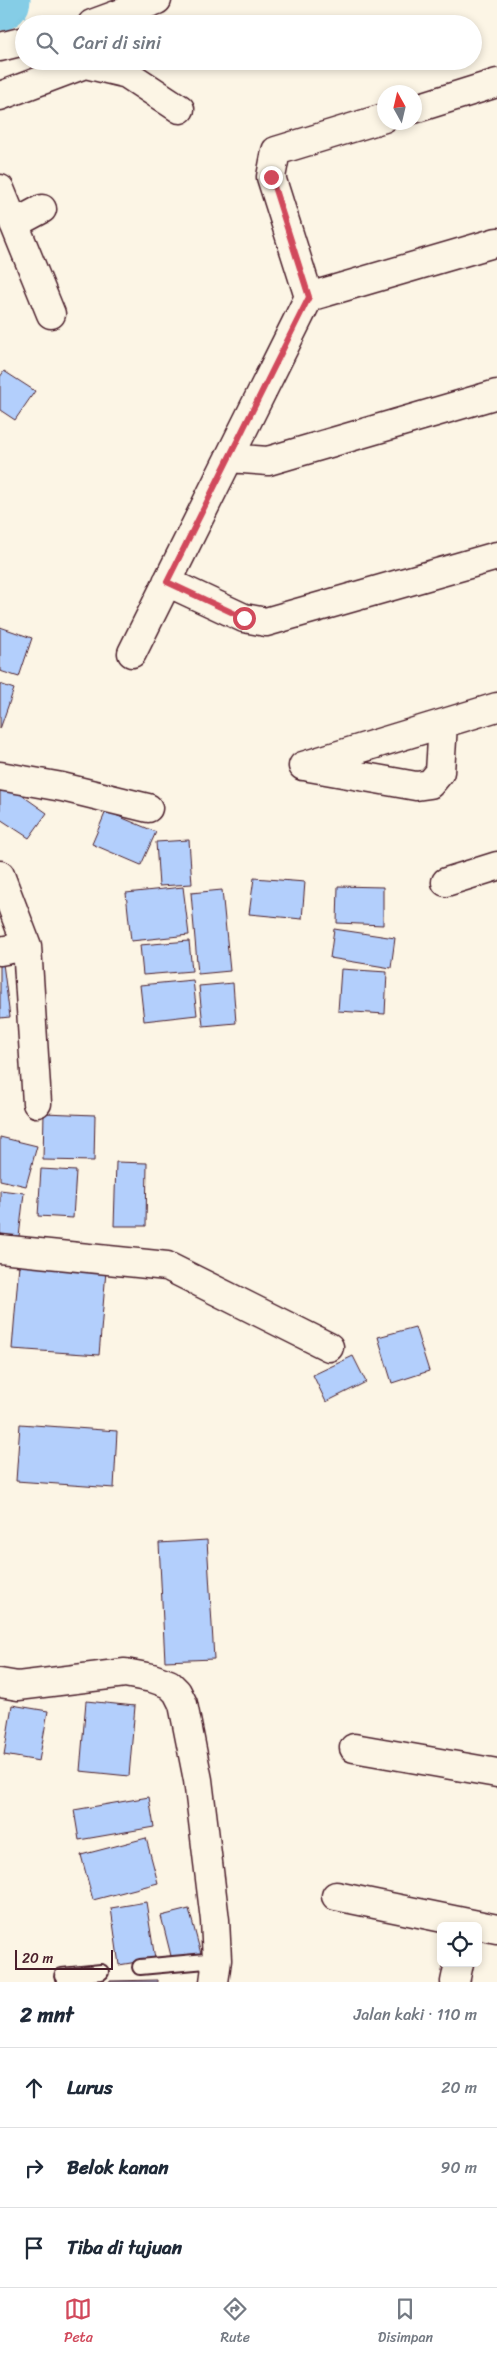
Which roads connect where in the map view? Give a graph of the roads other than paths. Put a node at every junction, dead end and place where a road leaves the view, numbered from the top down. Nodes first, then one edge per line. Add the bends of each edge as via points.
1 (157, 0) edge
2 (116, 15) edge
3 (15, 43) edge
4 (0, 47) edge
5 (69, 70) edge
6 (110, 70) edge
7 (497, 83) edge
8 (0, 96) edge
9 (422, 106) edge
10 (180, 109) dead end
11 (377, 120) edge
12 (0, 190) edge
13 (42, 209) dead end
14 (14, 224) junction
15 (497, 242) edge
16 (309, 297) junction
17 (51, 314) dead end
18 (497, 394) edge
19 (229, 458) junction
20 (497, 556) edge
21 (167, 582) junction
22 (132, 653) dead end
23 (497, 707) edge
24 (443, 724) dead end
25 (0, 776) edge
26 (148, 808) dead end
27 (497, 866) edge
28 (0, 875) edge
29 (446, 882) dead end
30 (27, 946) junction
31 (0, 951) edge
32 (36, 1103) dead end
33 (0, 1249) edge
34 (329, 1347) dead end
35 (0, 1684) edge
36 (354, 1748) dead end
37 (497, 1773) edge
38 (336, 1896) dead end
39 (458, 1922) edge
40 (482, 1927) edge
41 (497, 1930) edge
42 (140, 1967) dead end
43 (458, 1967) edge
44 (215, 1971) edge
45 (101, 1972) dead end
46 (62, 1976) dead end
47 (455, 1982) edge

1 - 2 street
3 - 4 street
5 - 8 street
6 - 10 street via 126,74
7 - 9 street
11 - 16 street via 276,151 271,177
12 - 14 street
13 - 14 street
14 - 17 street
15 - 16 street
16 - 19 street
18 - 19 street via 268,461
19 - 21 street
20 - 21 street via 266,622 244,618
21 - 22 street
23 - 24 street
25 - 26 street via 62,786
27 - 29 street
28 - 30 street
30 - 31 street
30 - 32 street
33 - 34 street via 167,1266
35 - 44 street via 18,1686 126,1673 169,1684 177,1692 183,1704 198,1780 215,1920
36 - 37 street
38 - 39 street
40 - 41 street
42 - 44 lane
43 - 47 street
45 - 46 lane

